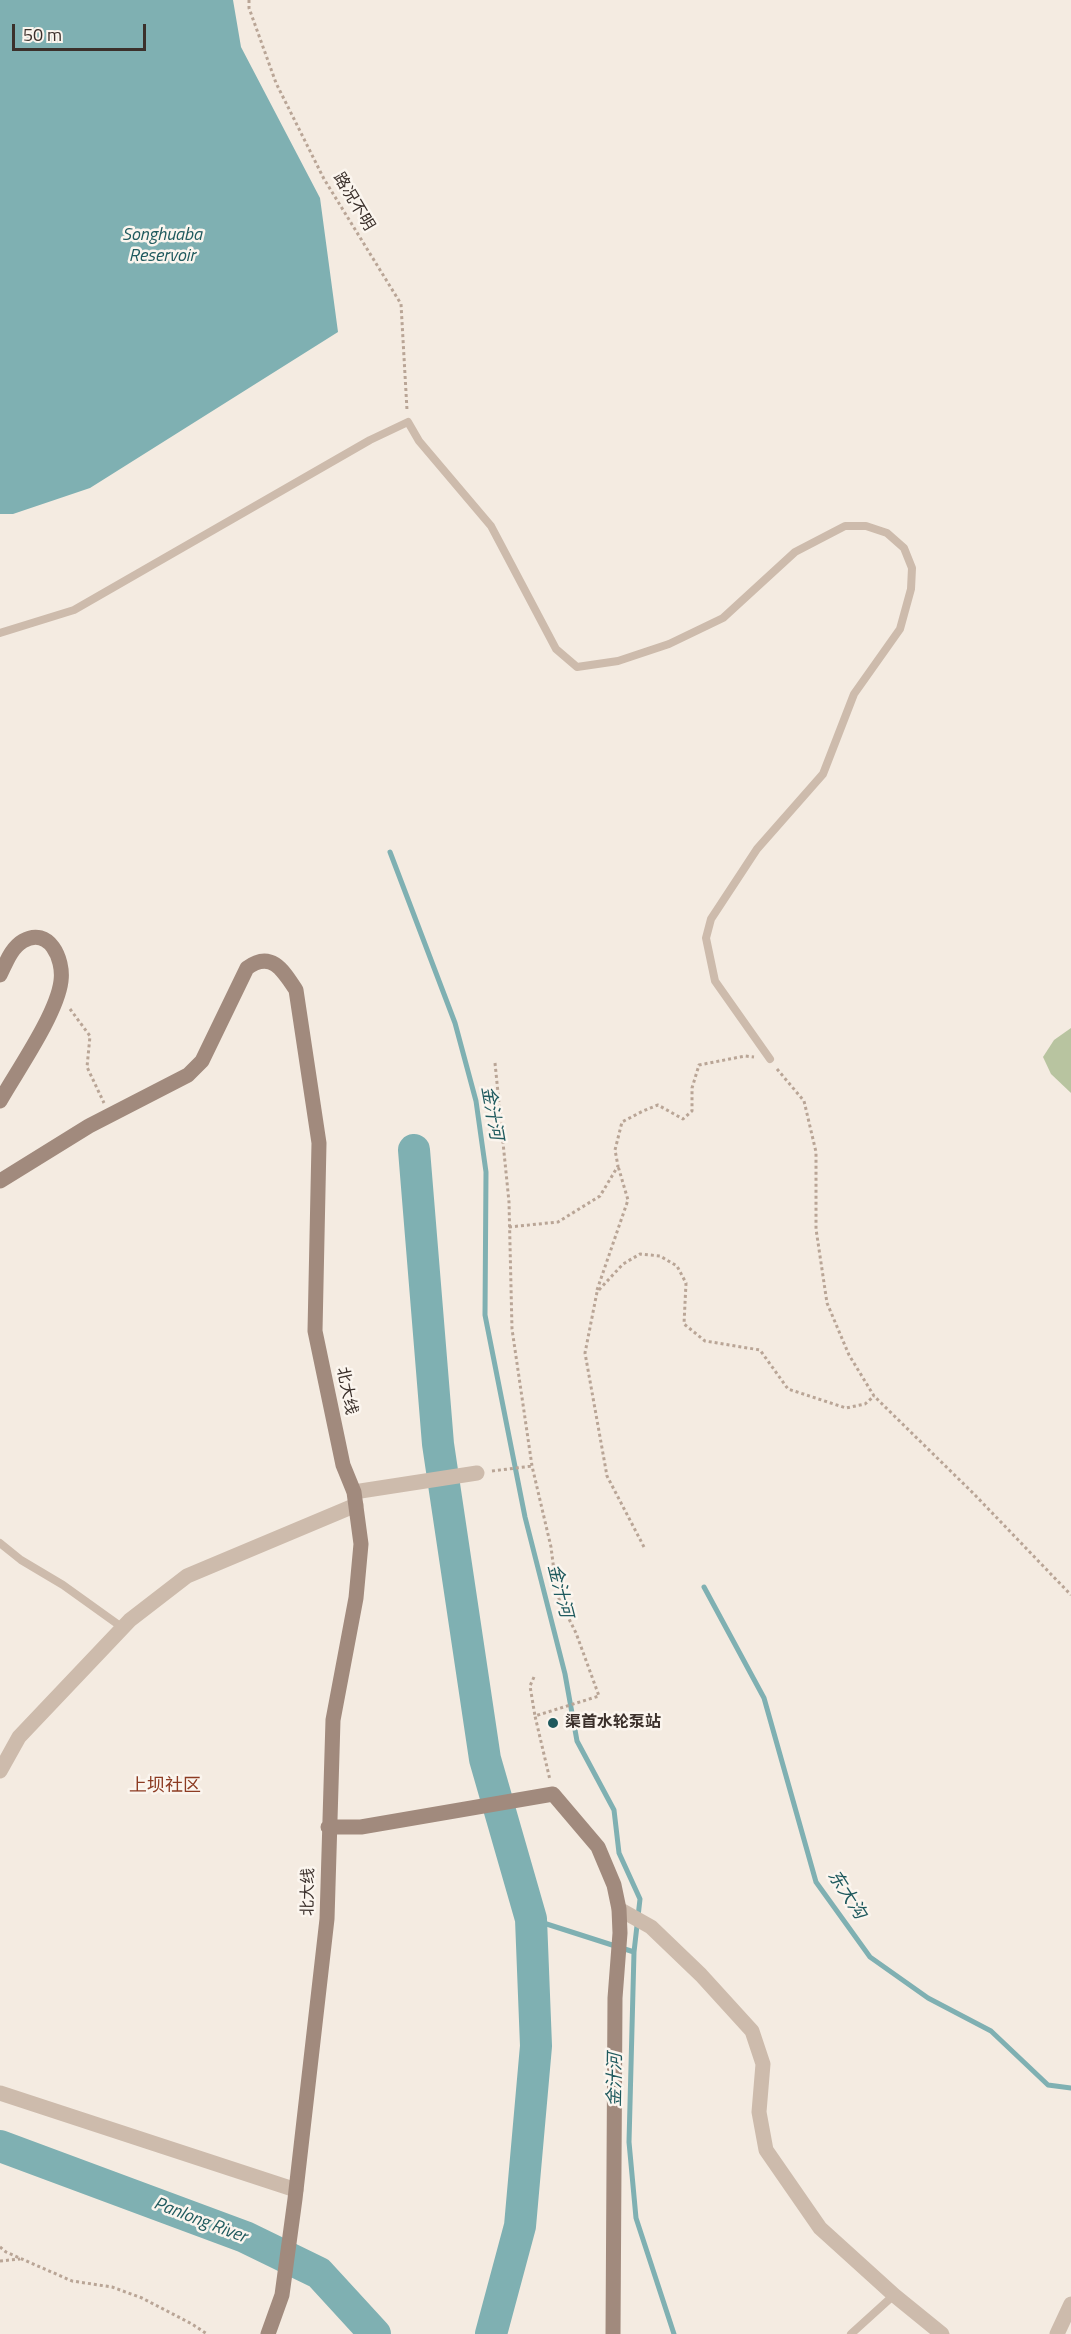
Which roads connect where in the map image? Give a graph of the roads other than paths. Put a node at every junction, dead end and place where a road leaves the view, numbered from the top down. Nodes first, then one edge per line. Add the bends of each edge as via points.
1 (0, 633) edge
2 (0, 975) edge
3 (770, 1059) road end
4 (0, 1101) edge
5 (0, 1181) edge
6 (477, 1473) dead end
7 (355, 1498) junction
8 (0, 1543) edge
9 (123, 1628) junction
10 (0, 1771) edge
11 (328, 1827) junction
12 (625, 1912) junction
13 (0, 2093) edge
14 (295, 2195) junction
15 (894, 2295) junction
16 (1071, 2304) edge
17 (268, 2334) edge
18 (613, 2334) edge
19 (851, 2334) edge
20 (942, 2334) edge
21 (1057, 2334) edge

1 - 3 lane via 74,610 408,422 419,441 490,526 556,649 577,667 618,661 649,651 723,618 795,552 845,526 867,526 887,533 904,548 912,568 911,589 900,629 854,694 823,774 757,849 711,918 706,938 715,981
2 - 4 street via 12,951 36,936 50,941 61,966 58,993 47,1018
5 - 7 street, 北大线 via 110,1115 188,1075 202,1060 246,968 257,961 271,961 285,972 296,990 319,1143 315,1331 343,1465
6 - 7 street via 391,1486
7 - 9 street via 187,1576
7 - 11 street, 北大线 via 361,1544 356,1598 333,1720
8 - 9 lane
9 - 10 street via 19,1737
11 - 12 street via 361,1827 553,1794 598,1847
11 - 14 street, 北大线 via 327,1919
12 - 15 street via 651,1927 752,2031 763,2064 759,2112 766,2150 820,2228
12 - 18 street via 615,1998
13 - 14 street
14 - 17 street, 北大线 via 282,2295
15 - 19 lane
15 - 20 street
16 - 21 street

